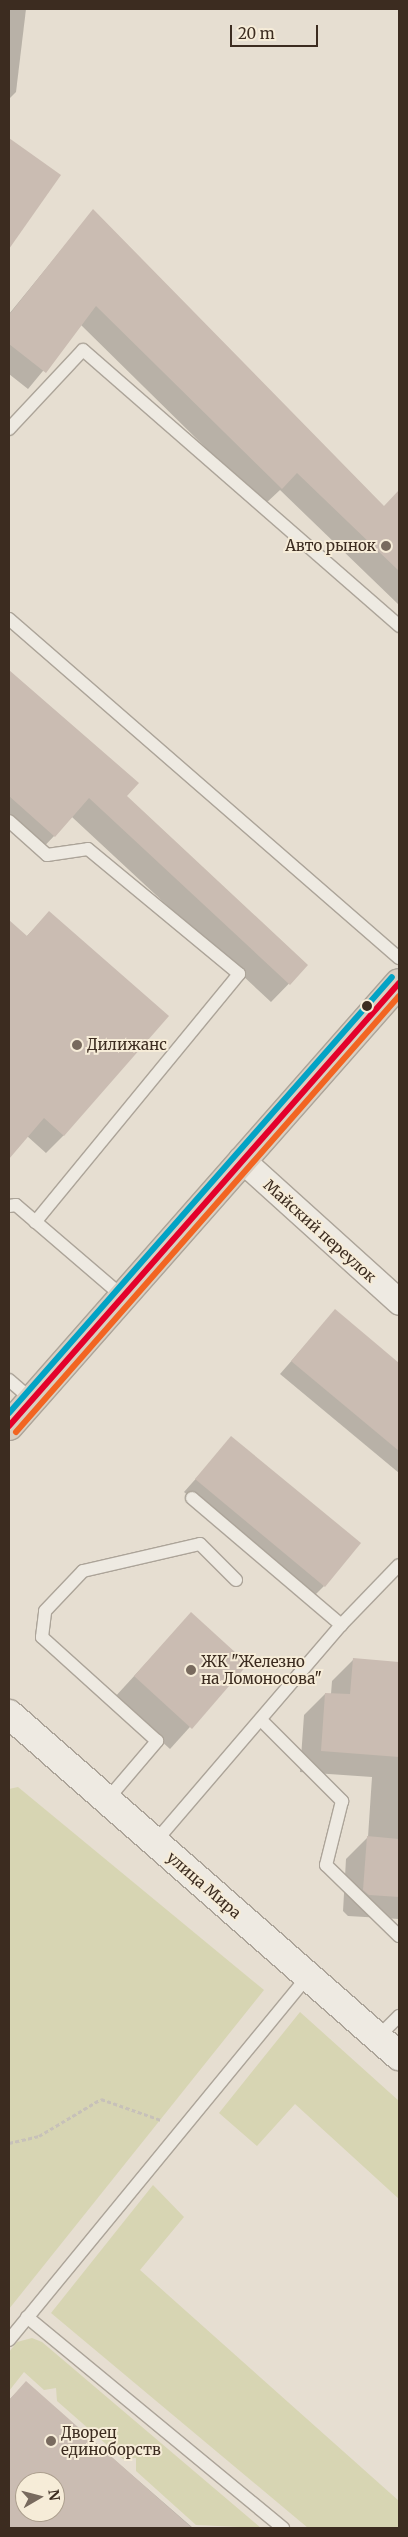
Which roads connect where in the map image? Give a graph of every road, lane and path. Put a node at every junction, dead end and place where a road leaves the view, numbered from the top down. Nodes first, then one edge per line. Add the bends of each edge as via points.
1 (9, 429) edge
2 (9, 619) edge
3 (399, 626) edge
4 (9, 821) edge
5 (399, 958) edge
6 (399, 982) edge
7 (241, 1159) junction
8 (9, 1206) edge
9 (35, 1222) junction
10 (122, 1296) junction
11 (399, 1302) edge
12 (9, 1380) edge
13 (32, 1400) junction
14 (9, 1426) edge
15 (192, 1498) dead end
16 (399, 1565) edge
17 (236, 1580) dead end
18 (341, 1625) junction
19 (9, 1714) edge
20 (260, 1720) junction
21 (106, 1801) junction
22 (155, 1842) junction
23 (399, 1936) edge
24 (308, 1976) junction
25 (399, 2016) edge
26 (378, 2037) junction
27 (399, 2056) edge
28 (185, 2129) junction
29 (9, 2143) edge
30 (27, 2317) junction
31 (9, 2340) edge
32 (283, 2528) edge

1 - 3 lane via 83,350
2 - 5 lane
4 - 9 lane via 47,855 88,850 239,974
6 - 7 highway
7 - 10 highway
7 - 11 street, Майский переулок
8 - 9 lane via 16,1205
9 - 10 lane
10 - 13 highway
12 - 13 lane
13 - 14 highway
15 - 18 lane
16 - 18 lane
17 - 21 lane via 200,1544 83,1571 45,1610 42,1637 157,1740
18 - 20 lane
19 - 21 street, улица Мира
20 - 22 lane
20 - 23 lane via 342,1801 326,1865
21 - 22 street, улица Мира
22 - 24 street, улица Мира
24 - 26 street, улица Мира
24 - 28 lane
25 - 26 lane
26 - 27 street, улица Мира
28 - 29 path via 100,2099 39,2136
28 - 30 lane
30 - 31 lane
30 - 32 lane

